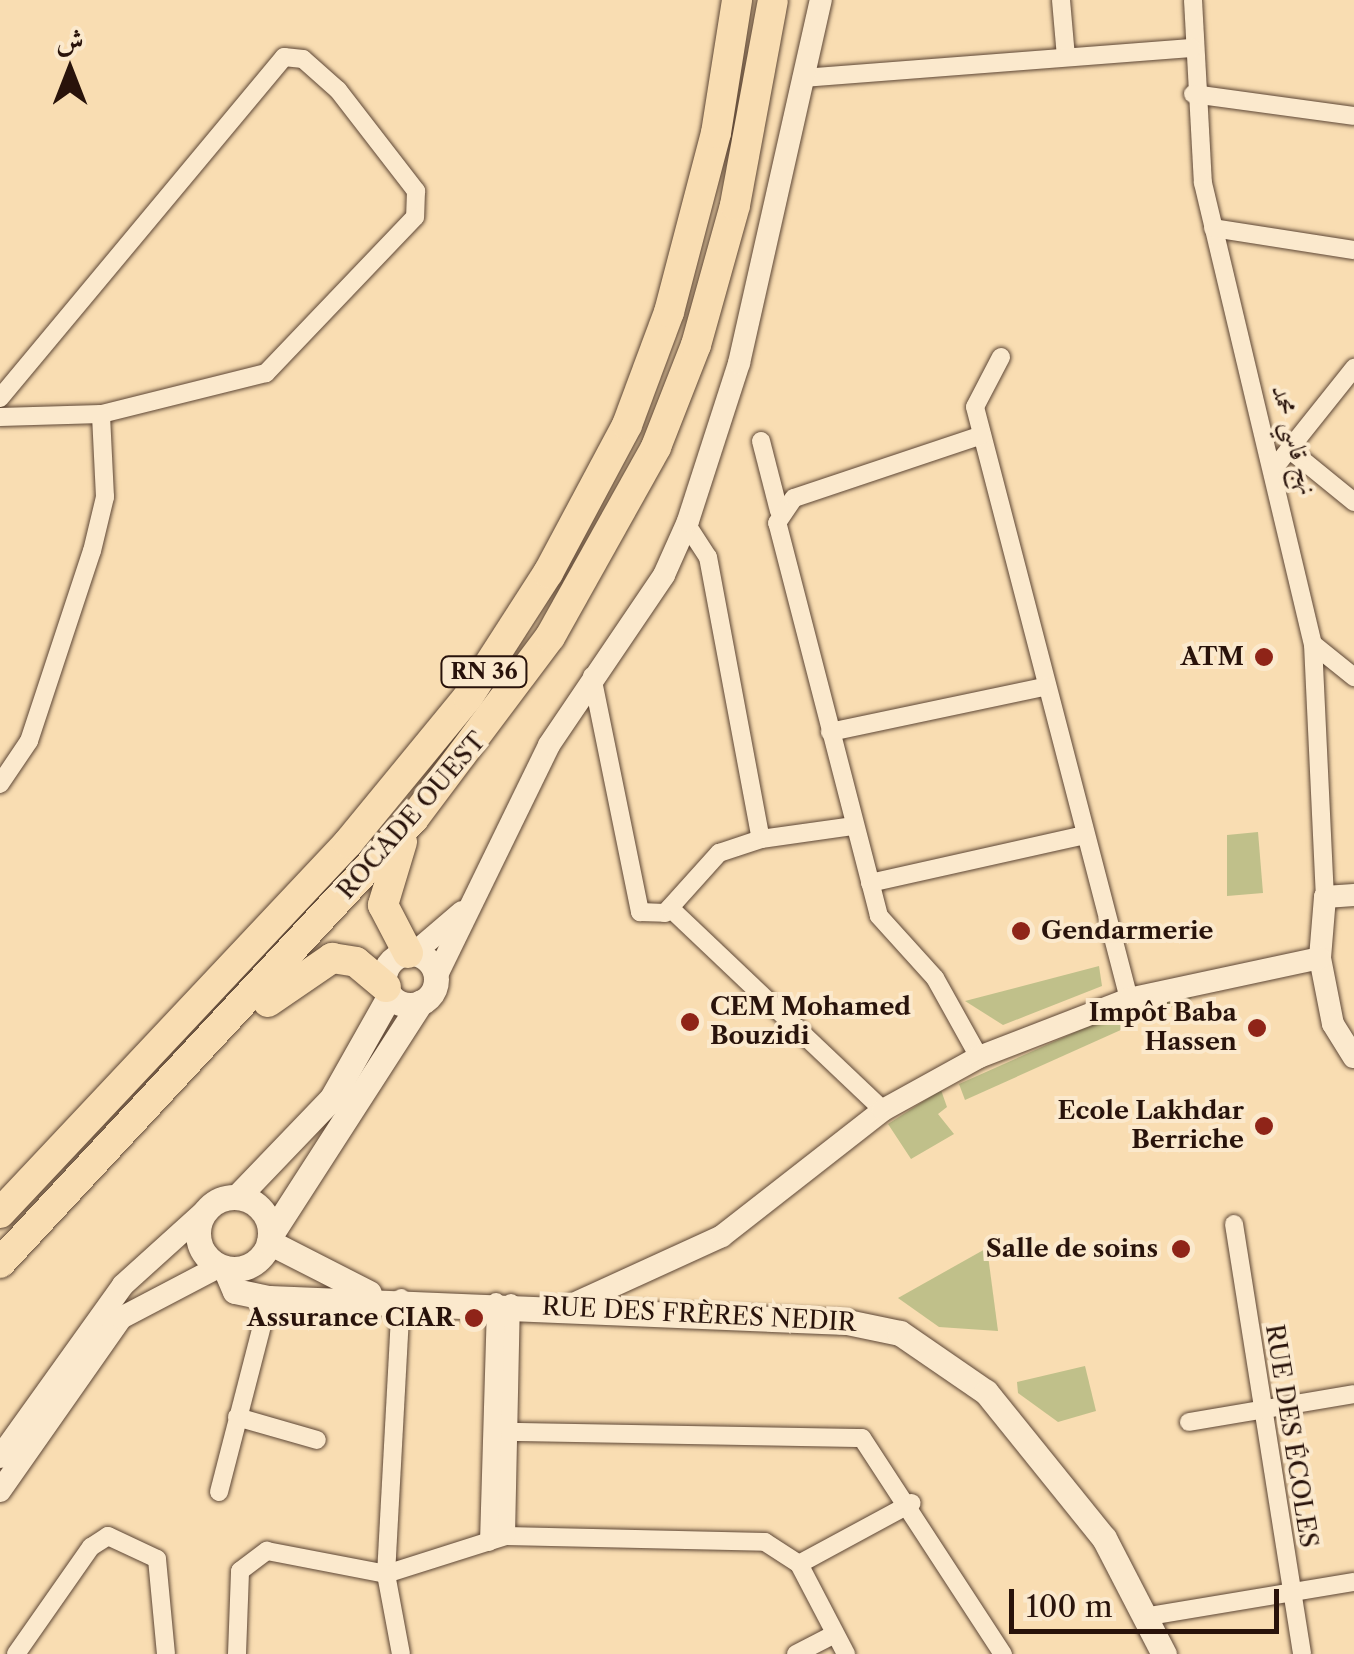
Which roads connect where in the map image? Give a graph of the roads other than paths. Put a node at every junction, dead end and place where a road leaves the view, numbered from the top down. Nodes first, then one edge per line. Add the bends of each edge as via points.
1 (737, 0) edge
2 (773, 0) edge
3 (821, 0) edge
4 (1061, 0) edge
5 (1192, 0) edge
6 (1192, 48) junction
7 (1066, 58) junction
8 (802, 78) junction
9 (1193, 94) junction
10 (1354, 116) edge
11 (1214, 228) junction
12 (1354, 250) edge
13 (1001, 357) dead end
14 (1354, 368) edge
15 (0, 398) edge
16 (102, 414) junction
17 (0, 416) edge
18 (982, 435) junction
19 (761, 441) dead end
20 (1290, 449) junction
21 (1275, 467) junction
22 (1354, 502) edge
23 (779, 512) junction
24 (687, 525) junction
25 (1313, 644) junction
26 (592, 676) junction
27 (1354, 677) edge
28 (1044, 687) junction
29 (830, 732) junction
30 (0, 784) edge
31 (414, 818) junction
32 (854, 826) junction
33 (1080, 836) junction
34 (761, 839) junction
35 (870, 883) junction
36 (1354, 895) edge
37 (1325, 897) junction
38 (474, 898) junction
39 (670, 908) junction
40 (411, 953) junction
41 (1320, 958) junction
42 (436, 976) junction
43 (388, 991) junction
44 (1130, 999) junction
45 (420, 1002) junction
46 (230, 1020) junction
47 (979, 1057) junction
48 (1354, 1058) edge
49 (883, 1110) junction
50 (238, 1196) junction
51 (205, 1210) junction
52 (0, 1212) edge
53 (1234, 1224) dead end
54 (270, 1238) junction
55 (0, 1263) edge
56 (222, 1267) junction
57 (654, 1273) junction
58 (373, 1295) junction
59 (269, 1298) junction
60 (401, 1298) junction
61 (504, 1303) junction
62 (568, 1307) junction
63 (638, 1312) junction
64 (1354, 1394) edge
65 (1259, 1411) junction
66 (237, 1417) junction
67 (1189, 1422) dead end
68 (514, 1432) junction
69 (316, 1440) dead end
70 (0, 1456) edge
71 (0, 1491) edge
72 (219, 1492) dead end
73 (912, 1503) junction
74 (497, 1539) junction
75 (799, 1564) junction
76 (386, 1574) junction
77 (1354, 1582) edge
78 (1292, 1598) junction
79 (1150, 1616) junction
80 (833, 1634) junction
81 (16, 1654) edge
82 (166, 1654) edge
83 (237, 1654) edge
84 (402, 1654) edge
85 (796, 1654) edge
86 (846, 1654) edge
87 (1003, 1654) edge
88 (1164, 1654) edge
89 (1302, 1654) edge

1 - 52 highway, ROCADE OUEST / RN 36 via 716,134 664,326 612,458 548,573 468,696 348,844
2 - 31 highway, ROCADE OUEST via 723,253 656,447 526,676
3 - 8 street
4 - 7 street
5 - 6 street, نهج قاسي محمد
6 - 7 street
6 - 9 street, نهج قاسي محمد
7 - 8 street
8 - 24 street via 739,363
9 - 10 street
9 - 11 street, نهج قاسي محمد
11 - 12 street
11 - 21 street, نهج قاسي محمد
13 - 18 street via 978,392
14 - 20 street
15 - 16 street via 284,57 298,56 376,132 416,192 416,217 266,373
16 - 17 street
16 - 30 street via 105,497 92,552 28,741
18 - 23 street via 794,498
18 - 28 street
19 - 23 street
20 - 21 street
20 - 22 street
21 - 25 street, نهج قاسي محمد
23 - 29 street
24 - 26 street via 664,575
24 - 34 street via 708,557
25 - 27 street
25 - 37 street, نهج قاسي محمد
26 - 38 street
26 - 39 street via 634,903 653,915
28 - 29 street
28 - 33 street
29 - 32 street
31 - 40 highway via 383,892 390,930
31 - 46 highway, ROCADE OUEST
32 - 34 street
32 - 35 street
33 - 35 street
33 - 44 street
34 - 39 street via 719,853
35 - 47 street via 879,916 935,978
36 - 37 street
37 - 41 street
38 - 40 street
38 - 42 street
39 - 49 street
40 - 42 main road
40 - 43 main road via 388,965
41 - 44 street
41 - 48 street via 1334,1024
42 - 45 main road
43 - 45 main road
43 - 46 highway via 356,962 332,958
43 - 50 main road via 332,1098
44 - 47 street
45 - 54 main road
46 - 55 highway, ROCADE OUEST
47 - 49 street
49 - 57 street via 794,1185
50 - 51 main road
50 - 54 main road via 266,1214
51 - 56 main road via 199,1242
51 - 70 street via 112,1298
53 - 65 street, RUE DES ÉCOLES
54 - 56 main road via 247,1266
54 - 58 main road, RUE DES FRÈRES NEDIR
56 - 59 main road, RUE DES FRÈRES NEDIR via 235,1292
56 - 71 street via 155,1292 121,1318
57 - 62 street
57 - 63 street
58 - 59 main road, RUE DES FRÈRES NEDIR
58 - 60 main road, RUE DES FRÈRES NEDIR
59 - 66 street
60 - 61 main road, RUE DES FRÈRES NEDIR
60 - 76 street
61 - 62 main road, RUE DES FRÈRES NEDIR
61 - 68 street
61 - 74 street
62 - 63 main road, RUE DES FRÈRES NEDIR
63 - 79 main road, RUE DES FRÈRES NEDIR via 847,1322 900,1333 986,1392 1104,1538
64 - 65 street
65 - 67 street
65 - 78 street, RUE DES ÉCOLES
66 - 69 street
66 - 72 street
68 - 73 street via 862,1438
68 - 74 street
73 - 75 street
73 - 87 street
74 - 75 street via 764,1542
74 - 76 street
75 - 80 street
76 - 83 street via 267,1551 249,1556 240,1572
76 - 84 street
77 - 78 street
78 - 79 street
78 - 89 street, RUE DES ÉCOLES
79 - 88 main road, RUE DES FRÈRES NEDIR
80 - 85 street
80 - 86 street
81 - 82 street via 91,1546 108,1536 162,1569

